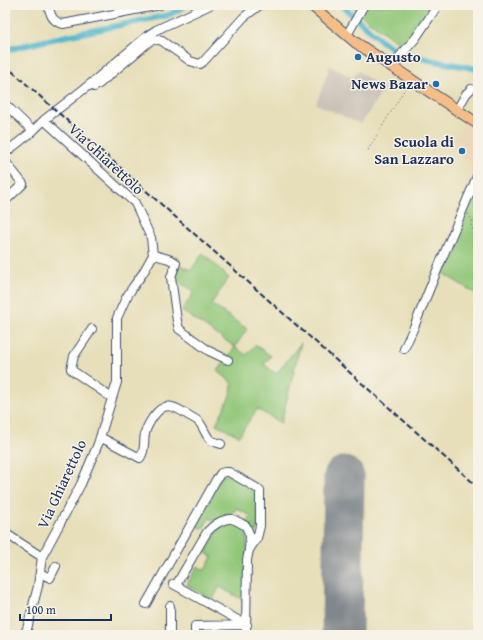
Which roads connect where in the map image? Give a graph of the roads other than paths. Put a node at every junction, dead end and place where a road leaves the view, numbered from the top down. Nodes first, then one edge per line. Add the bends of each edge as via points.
1 (48, 5) edge
2 (160, 5) edge
3 (210, 5) edge
4 (260, 5) edge
5 (310, 5) edge
6 (364, 5) edge
7 (438, 5) edge
8 (347, 35) junction
9 (392, 67) junction
10 (89, 85) junction
11 (471, 89) dead end
12 (5, 104) edge
13 (457, 110) junction
14 (44, 120) junction
15 (478, 124) edge
16 (34, 130) junction
17 (5, 153) edge
18 (5, 161) edge
19 (478, 174) edge
20 (5, 201) edge
21 (153, 255) junction
22 (92, 329) dead end
23 (404, 349) dead end
24 (228, 360) dead end
25 (112, 398) junction
26 (100, 437) junction
27 (221, 444) dead end
28 (5, 533) edge
29 (249, 550) junction
30 (42, 557) junction
31 (56, 566) dead end
32 (40, 573) junction
33 (146, 604) dead end
34 (170, 606) dead end
35 (246, 625) junction
36 (23, 635) edge
37 (77, 635) edge
38 (102, 635) edge
39 (170, 635) edge
40 (195, 635) edge
41 (246, 635) edge

1 - 2 street via 51,16 63,24
3 - 10 street, Via Ghiarettolo via 156,30
4 - 10 street via 244,17 200,64 190,61 162,41 155,39 99,84 94,87
5 - 8 main road
6 - 8 street
7 - 9 street
8 - 9 main road
9 - 13 main road
10 - 14 street, Via Ghiarettolo
11 - 13 street
12 - 16 street
13 - 15 main road
14 - 16 street
14 - 21 street, Via Ghiarettolo via 135,203 151,238
16 - 17 street
18 - 20 street via 23,184
19 - 23 street
21 - 24 street via 176,263 171,277 179,329 209,351
21 - 25 street, Via Ghiarettolo via 126,298 117,318 117,382
22 - 25 street via 74,356 72,369
25 - 26 street, Via Ghiarettolo
26 - 27 street via 140,458 147,427 159,410 167,406 176,408 199,421 211,441
26 - 30 street, Via Ghiarettolo via 81,484
28 - 30 street
29 - 33 street via 257,538 260,526 260,490 229,472 221,473
29 - 35 street
29 - 35 street via 250,536 246,526 232,519 223,520 207,532 175,585
30 - 32 street, Via Ghiarettolo
31 - 32 street via 50,578
32 - 36 street, Via Ghiarettolo via 27,629
34 - 39 street
35 - 40 street via 195,626
35 - 41 street
37 - 38 street

